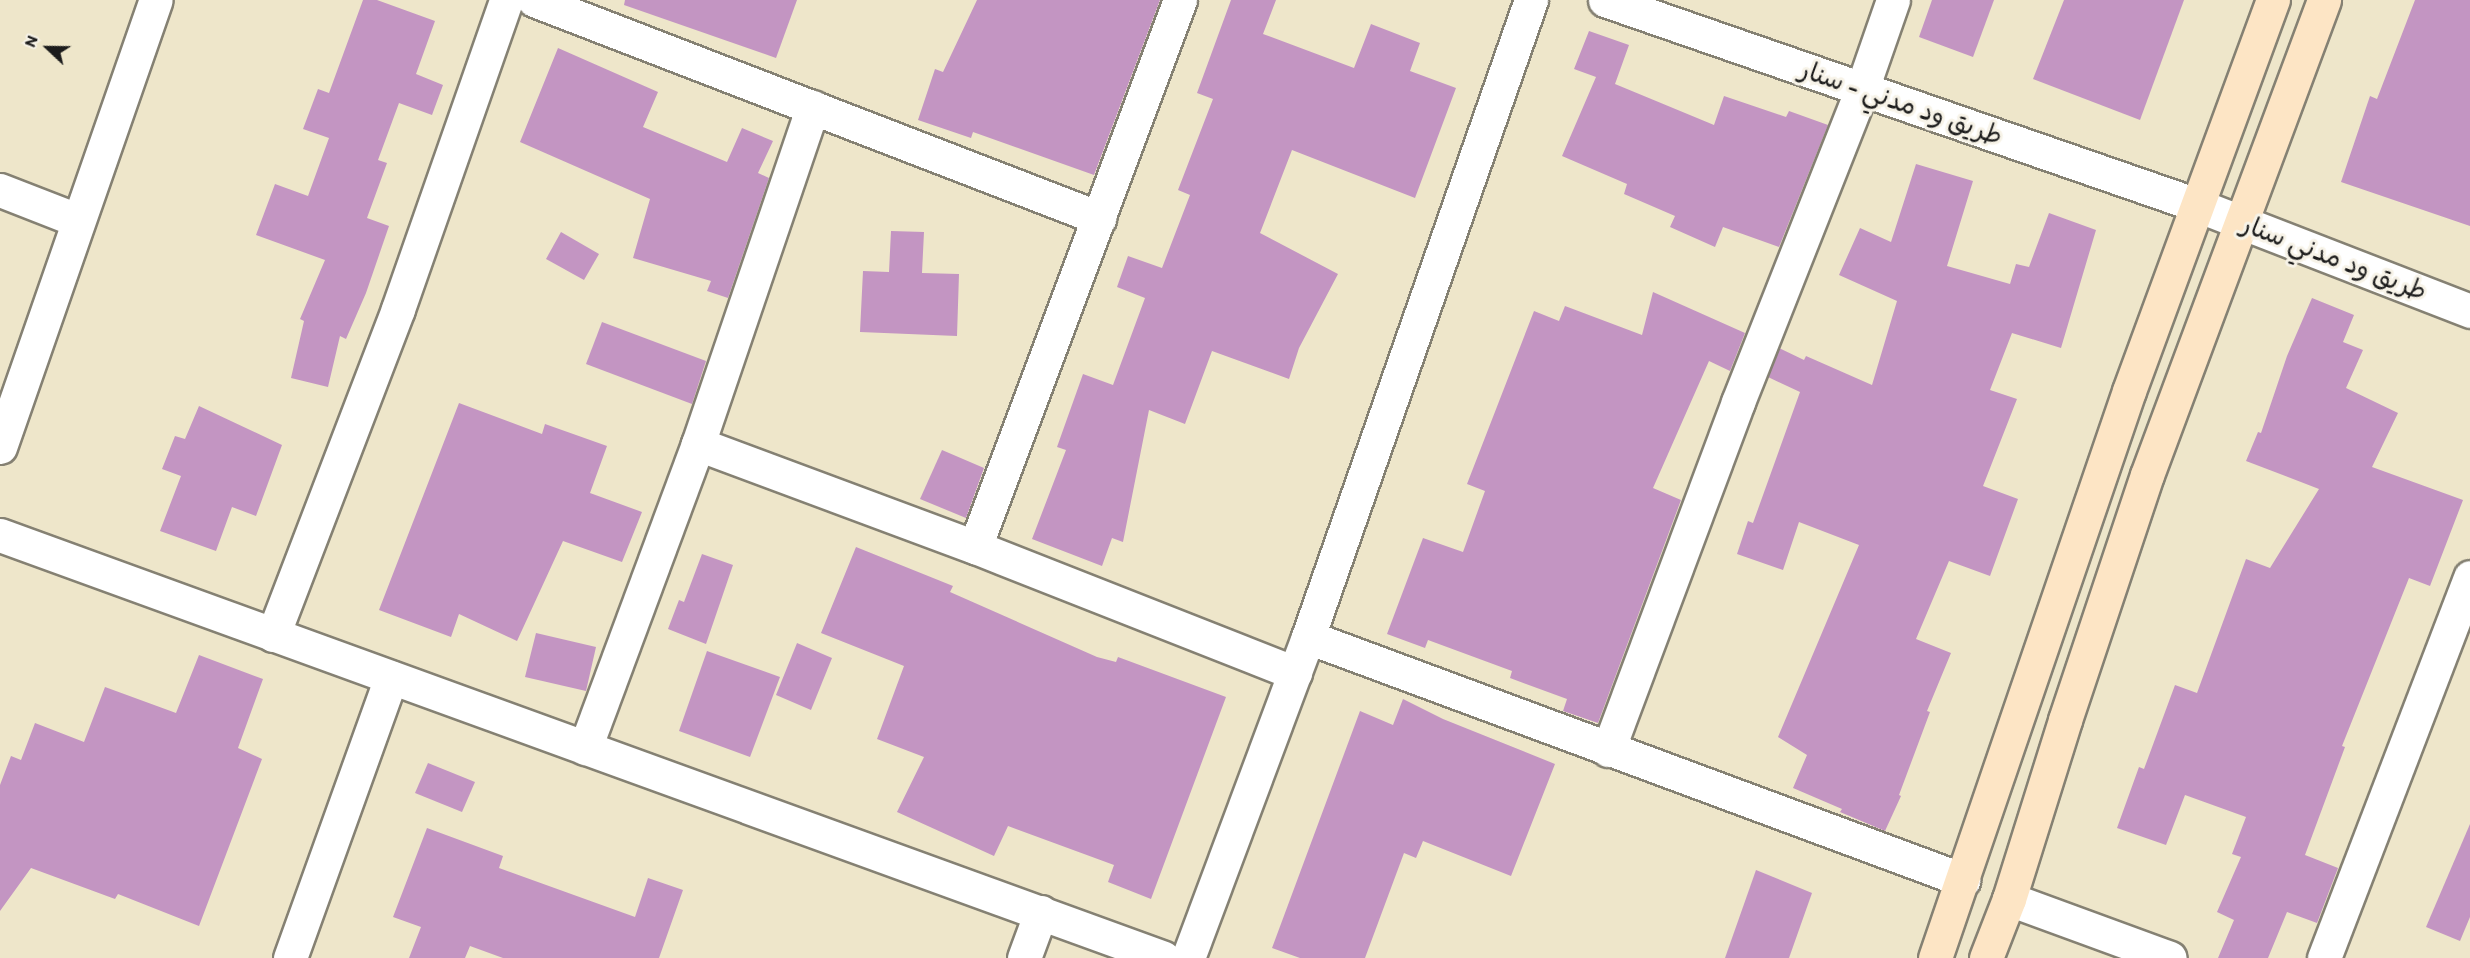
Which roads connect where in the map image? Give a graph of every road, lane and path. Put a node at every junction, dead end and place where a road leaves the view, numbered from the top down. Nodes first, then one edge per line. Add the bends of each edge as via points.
1 (156, 0) edge
2 (506, 0) edge
3 (534, 0) edge
4 (1180, 0) edge
5 (1531, 0) edge
6 (1605, 0) edge
7 (1893, 0) edge
8 (2273, 0) edge
9 (2324, 0) edge
10 (1862, 89) junction
11 (813, 107) junction
12 (0, 190) edge
13 (2197, 205) junction
14 (1099, 218) junction
15 (77, 220) junction
16 (2240, 222) junction
17 (2470, 311) edge
18 (698, 444) junction
19 (0, 447) edge
20 (0, 535) edge
21 (975, 546) junction
22 (2470, 577) edge
23 (273, 635) junction
24 (1308, 637) junction
25 (1295, 673) junction
26 (391, 678) junction
27 (585, 748) junction
28 (1608, 750) junction
29 (1963, 880) junction
30 (2009, 899) junction
31 (1041, 912) junction
32 (290, 958) edge
33 (1024, 958) edge
34 (1164, 958) edge
35 (1188, 958) edge
36 (1935, 958) edge
37 (1986, 958) edge
38 (2170, 958) edge
39 (2324, 958) edge

1 - 15 street
2 - 23 street via 398,309
3 - 11 street
4 - 14 street
5 - 24 street
6 - 10 street, طريق ود مدني - سنار
7 - 10 street
8 - 13 street
9 - 16 street
10 - 13 street, طريق ود مدني - سنار
10 - 28 street via 1738,402
11 - 14 street
11 - 18 street
12 - 15 street
13 - 16 street, طريق ود مدني سنار
13 - 29 street via 2090,500
14 - 21 street
15 - 19 street
16 - 17 street, طريق ود مدني سنار
16 - 30 street via 2147,475
18 - 21 street
18 - 27 street
20 - 23 street
21 - 25 street
22 - 39 street
23 - 26 street
24 - 25 street
24 - 28 street
25 - 35 street
26 - 27 street
26 - 32 street
27 - 31 street
28 - 29 street
29 - 36 street
30 - 37 street
30 - 38 street
31 - 33 street
31 - 34 street

